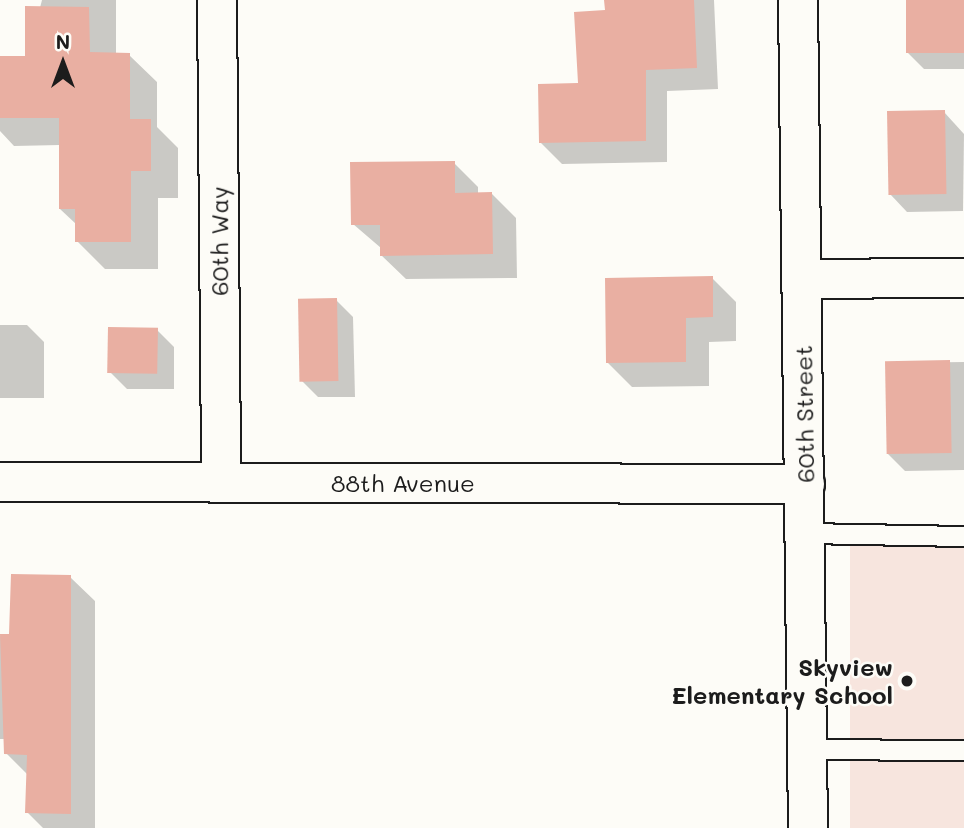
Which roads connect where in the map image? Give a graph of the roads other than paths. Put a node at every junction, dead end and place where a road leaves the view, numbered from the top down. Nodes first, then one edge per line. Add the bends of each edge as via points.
1 (217, 0) edge
2 (798, 0) edge
3 (964, 278) edge
4 (801, 279) junction
5 (0, 482) edge
6 (220, 482) junction
7 (805, 484) junction
8 (806, 533) junction
9 (964, 536) edge
10 (807, 750) junction
11 (964, 750) edge
12 (808, 828) edge

1 - 6 street, 60th Way
2 - 4 street, 60th Street
3 - 4 street
4 - 7 street, 60th Street
5 - 6 street, 88th Avenue
6 - 7 street, 88th Avenue
7 - 8 street, 60th Street
8 - 9 lane
8 - 10 street, 60th Street
10 - 11 lane
10 - 12 street, 60th Street

